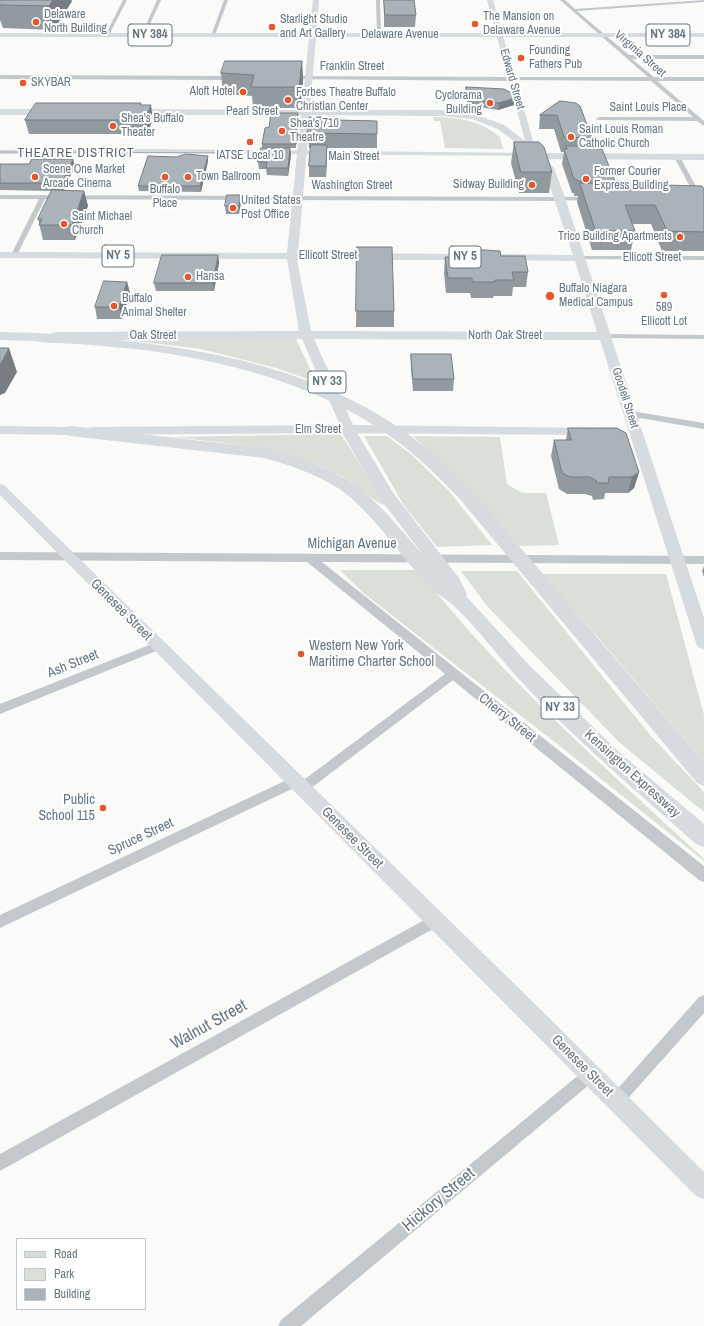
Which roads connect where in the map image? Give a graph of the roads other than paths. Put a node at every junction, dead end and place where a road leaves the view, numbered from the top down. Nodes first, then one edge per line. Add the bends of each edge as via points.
1 (125, 0) edge
2 (159, 0) edge
3 (226, 0) edge
4 (316, 0) edge
5 (378, 0) edge
6 (490, 0) edge
7 (562, 0) edge
8 (704, 1) edge
9 (574, 10) junction
10 (0, 35) edge
11 (107, 35) junction
12 (143, 35) junction
13 (213, 35) junction
14 (313, 35) junction
15 (379, 35) junction
16 (499, 35) junction
17 (603, 35) junction
18 (704, 35) edge
19 (628, 57) junction
20 (704, 58) edge
21 (0, 77) edge
22 (248, 78) edge
23 (280, 78) edge
24 (308, 78) junction
25 (511, 79) junction
26 (653, 79) junction
27 (704, 79) edge
28 (0, 112) edge
29 (62, 112) edge
30 (120, 112) edge
31 (305, 112) junction
32 (704, 115) edge
33 (696, 117) junction
34 (599, 119) dead end
35 (704, 124) edge
36 (0, 153) edge
37 (301, 155) junction
38 (539, 156) junction
39 (677, 157) junction
40 (704, 157) edge
41 (0, 197) edge
42 (43, 197) junction
43 (298, 198) junction
44 (560, 199) junction
45 (595, 199) edge
46 (692, 199) edge
47 (702, 199) edge
48 (704, 207) edge
49 (0, 255) edge
50 (14, 255) junction
51 (293, 256) junction
52 (580, 258) junction
53 (704, 258) edge
54 (306, 335) junction
55 (0, 336) edge
56 (606, 336) junction
57 (36, 337) junction
58 (704, 337) edge
59 (631, 414) junction
60 (704, 426) edge
61 (348, 429) junction
62 (0, 430) edge
63 (70, 431) junction
64 (602, 431) edge
65 (0, 488) edge
66 (0, 556) edge
67 (68, 557) junction
68 (312, 559) junction
69 (678, 560) junction
70 (704, 560) edge
71 (463, 603) junction
72 (704, 643) edge
73 (157, 646) junction
74 (453, 674) junction
75 (0, 709) edge
76 (704, 777) edge
77 (299, 785) junction
78 (704, 837) edge
79 (704, 876) edge
80 (435, 920) junction
81 (0, 922) edge
82 (704, 1002) edge
83 (591, 1074) junction
84 (617, 1100) junction
85 (0, 1163) edge
86 (704, 1188) edge
87 (287, 1326) edge

1 - 11 street
2 - 12 street
3 - 13 street
4 - 14 main road
5 - 15 street
6 - 16 main road, Edward Street
7 - 9 street, Virginia Street
8 - 9 street
9 - 17 street, Virginia Street
10 - 11 main road, Delaware Avenue / NY 384
11 - 12 main road, Delaware Avenue / NY 384
12 - 13 main road, Delaware Avenue / NY 384
13 - 14 main road, Delaware Avenue / NY 384
14 - 15 main road, Delaware Avenue / NY 384
14 - 24 main road
15 - 16 main road, Delaware Avenue / NY 384
16 - 17 main road, Delaware Avenue / NY 384
16 - 25 main road, Edward Street
17 - 18 main road, Delaware Avenue / NY 384
17 - 19 street, Virginia Street
19 - 20 street
19 - 26 street, Virginia Street
21 - 22 street
23 - 24 street, Franklin Street
24 - 25 street, Franklin Street
24 - 31 main road
25 - 26 street, Franklin Street
25 - 38 main road, Edward Street via 529,141
26 - 27 street, Franklin Street
26 - 33 street, Virginia Street
28 - 29 main road
30 - 31 main road, Pearl Street
31 - 37 main road
31 - 38 main road, Pearl Street via 441,113 474,117 501,127
32 - 33 street, Saint Louis Place
33 - 34 street, Saint Louis Place
33 - 35 street, Virginia Street
36 - 37 main road, Main Street via 134,151 265,152
36 - 37 main road, Main Street via 262,158
37 - 38 main road, Main Street via 525,158
37 - 43 main road
38 - 39 main road
38 - 44 main road, Goodell Street via 549,168
39 - 40 main road
39 - 47 street
41 - 42 street, Washington Street
42 - 43 street, Washington Street
42 - 50 street
43 - 44 street, Washington Street
43 - 51 main road
44 - 45 street, Washington Street
44 - 52 main road, Goodell Street
46 - 47 street
47 - 48 street
49 - 50 main road, Ellicott Street / NY 5
50 - 51 main road, Ellicott Street / NY 5
51 - 52 main road, Ellicott Street / NY 5
51 - 54 main road, NY 33
52 - 53 street, Ellicott Street
52 - 56 main road, Goodell Street
54 - 56 main road, North Oak Street
54 - 57 main road, Oak Street
54 - 61 main road, NY 33
55 - 57 highway, Oak Street
56 - 58 street, North Oak Street
56 - 59 main road, Goodell Street
57 - 76 highway via 116,343 228,361 319,391 352,406 399,436 464,494
59 - 60 street
59 - 69 main road, Goodell Street via 629,431
61 - 63 main road, Elm Street
61 - 64 main road, Elm Street
61 - 71 highway, NY 33 via 388,497 453,582
62 - 63 highway, Elm Street
63 - 71 highway via 264,453 326,475 356,493 440,586
65 - 67 main road, Genesee Street
66 - 67 street, Michigan Avenue
67 - 68 street, Michigan Avenue
67 - 73 main road, Genesee Street
68 - 69 street, Michigan Avenue
68 - 74 street, Cherry Street
69 - 70 street, Michigan Avenue
69 - 72 main road, Goodell Street
71 - 78 highway, Kensington Expressway / NY 33 via 524,672 612,758
73 - 75 street, Ash Street
73 - 77 main road, Genesee Street
74 - 77 street, Spruce Street
74 - 79 street, Cherry Street
77 - 80 main road, Genesee Street
77 - 81 street, Spruce Street
80 - 83 main road, Genesee Street
80 - 85 street, Walnut Street
82 - 84 street
83 - 84 main road, Genesee Street
83 - 87 street, Hickory Street
84 - 86 main road, Genesee Street

